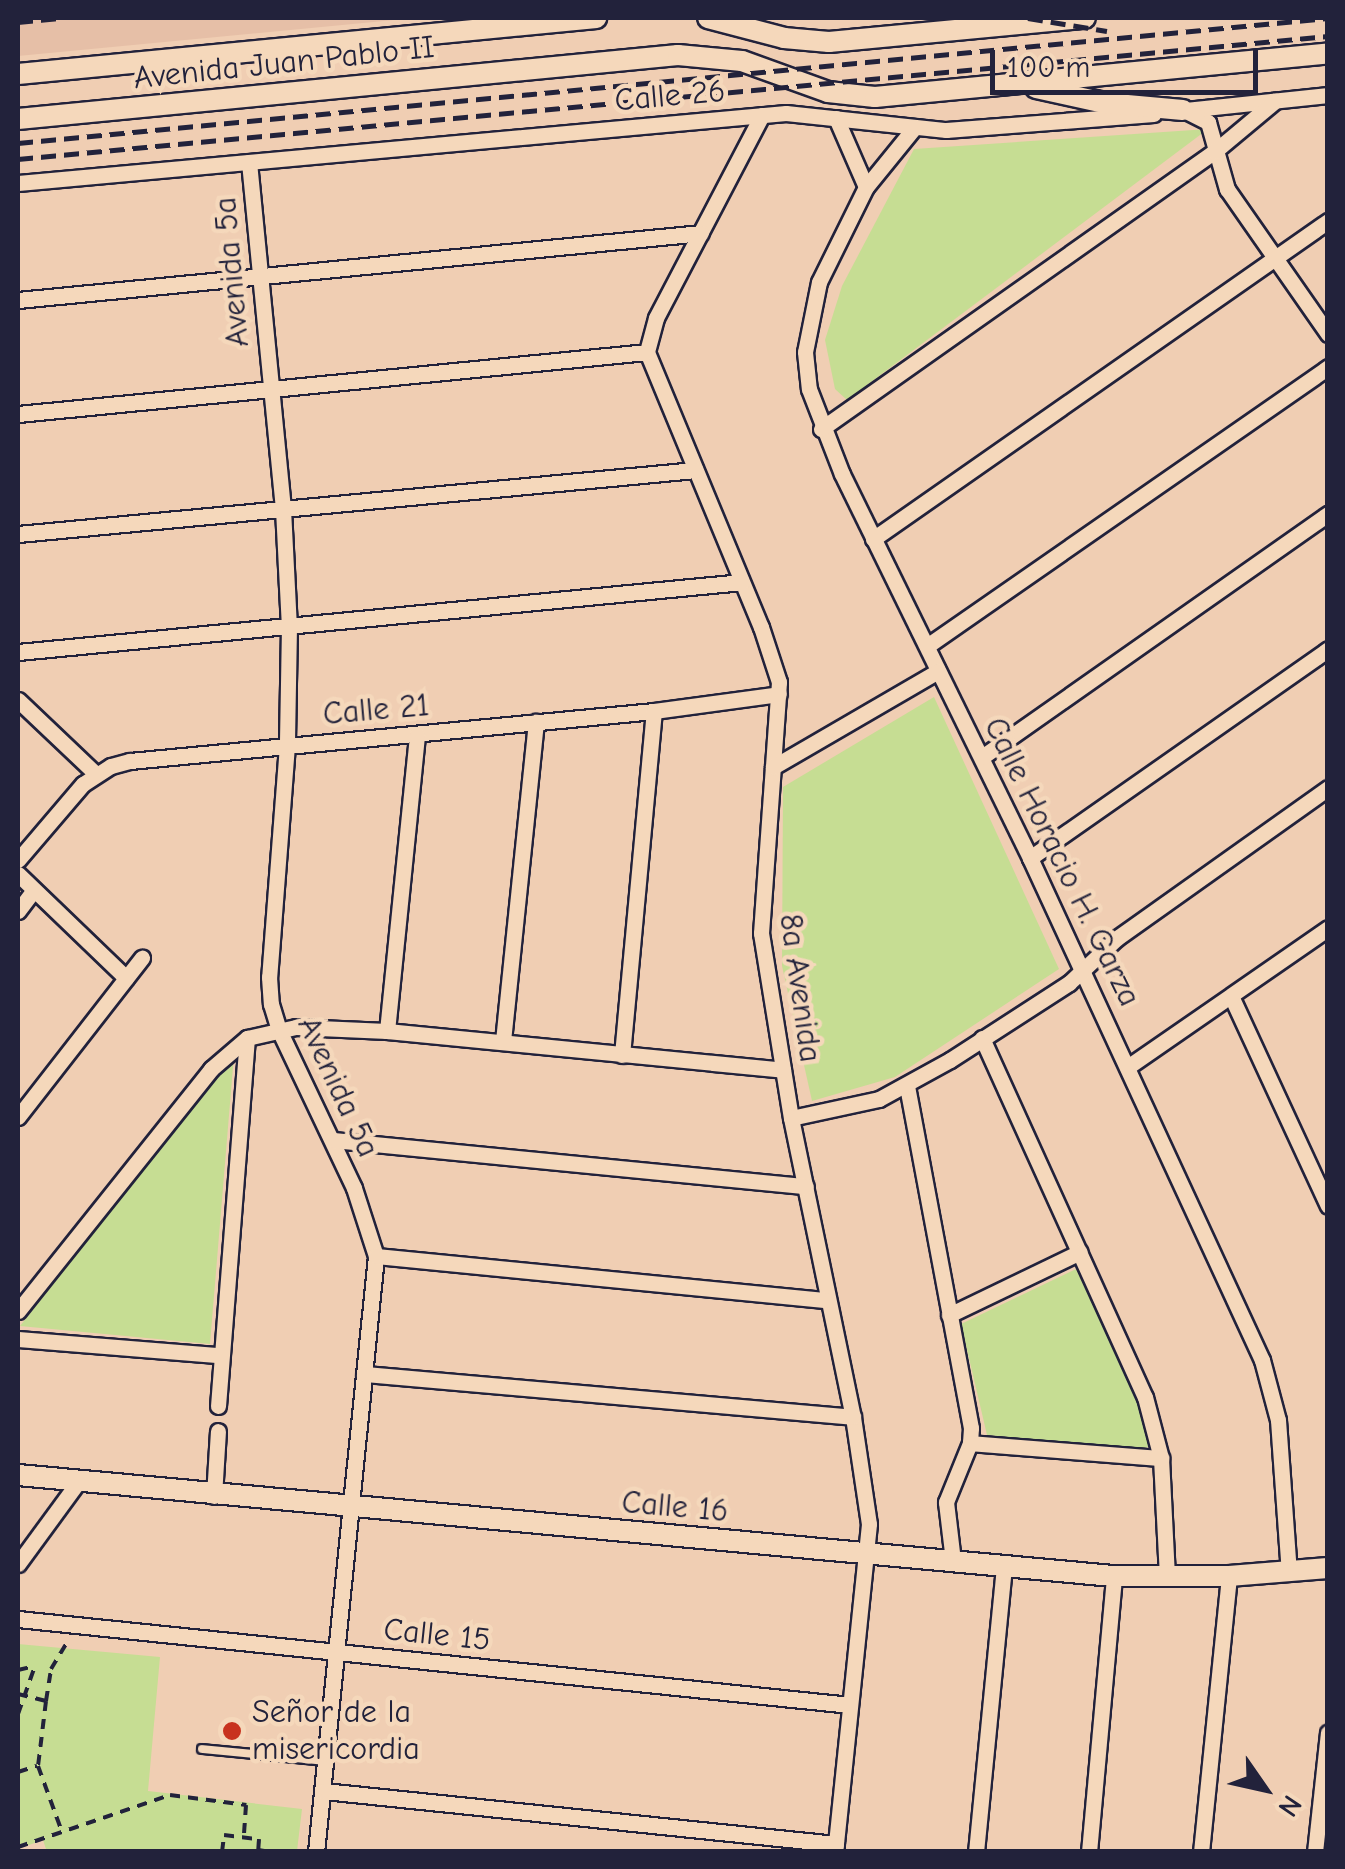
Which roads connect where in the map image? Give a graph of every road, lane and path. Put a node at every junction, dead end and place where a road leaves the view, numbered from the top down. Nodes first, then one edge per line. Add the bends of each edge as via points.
1 (596, 18) edge
2 (708, 18) edge
3 (1085, 18) edge
4 (1328, 52) edge
5 (18, 74) edge
6 (1020, 84) junction
7 (1328, 96) edge
8 (1275, 101) junction
9 (1183, 110) junction
10 (762, 115) junction
11 (836, 118) junction
12 (18, 119) edge
13 (914, 128) junction
14 (1214, 152) junction
15 (249, 162) junction
16 (18, 183) edge
17 (866, 187) junction
18 (1328, 220) edge
19 (701, 233) junction
20 (1275, 259) junction
21 (260, 278) junction
22 (18, 300) edge
23 (1328, 334) edge
24 (647, 352) junction
25 (1328, 367) edge
26 (270, 391) junction
27 (18, 414) edge
28 (821, 429) junction
29 (695, 470) junction
30 (283, 509) junction
31 (1328, 514) edge
32 (18, 534) edge
33 (873, 539) junction
34 (742, 582) junction
35 (290, 626) junction
36 (927, 646) junction
37 (1328, 649) edge
38 (18, 652) edge
39 (938, 671) junction
40 (779, 694) junction
41 (18, 700) edge
42 (654, 711) junction
43 (536, 722) junction
44 (417, 735) junction
45 (287, 745) junction
46 (982, 757) junction
47 (773, 766) junction
48 (96, 774) junction
49 (1328, 788) edge
50 (1030, 858) junction
51 (18, 860) edge
52 (18, 874) edge
53 (34, 890) junction
54 (18, 911) edge
55 (1325, 935) edge
56 (142, 958) dead end
57 (1083, 971) junction
58 (126, 978) junction
59 (1231, 996) junction
60 (278, 1030) junction
61 (387, 1030) junction
62 (247, 1038) junction
63 (982, 1038) junction
64 (503, 1040) junction
65 (622, 1055) junction
66 (1129, 1066) junction
67 (783, 1070) junction
68 (907, 1086) junction
69 (18, 1117) edge
70 (791, 1118) junction
71 (333, 1140) junction
72 (806, 1186) junction
73 (1328, 1206) edge
74 (1080, 1252) junction
75 (376, 1256) junction
76 (827, 1300) junction
77 (18, 1311) edge
78 (949, 1315) junction
79 (18, 1339) edge
80 (219, 1354) junction
81 (364, 1374) junction
82 (218, 1406) dead end
83 (853, 1417) junction
84 (218, 1431) dead end
85 (970, 1443) junction
86 (1161, 1458) junction
87 (18, 1474) edge
88 (78, 1482) junction
89 (214, 1496) junction
90 (351, 1508) junction
91 (870, 1553) junction
92 (953, 1560) junction
93 (18, 1564) edge
94 (1004, 1568) junction
95 (1328, 1568) edge
96 (1289, 1572) junction
97 (1114, 1576) junction
98 (1229, 1576) junction
99 (1166, 1577) junction
100 (18, 1619) edge
101 (72, 1624) junction
102 (337, 1652) junction
103 (18, 1670) edge
104 (21, 1695) edge
105 (46, 1702) junction
106 (850, 1705) junction
107 (18, 1714) edge
108 (1328, 1733) edge
109 (202, 1748) dead end
110 (327, 1760) junction
111 (38, 1766) junction
112 (18, 1772) edge
113 (324, 1791) junction
114 (62, 1832) junction
115 (244, 1838) junction
116 (18, 1847) edge
117 (836, 1848) edge
118 (258, 1851) edge
119 (222, 1852) edge
120 (271, 1852) edge
121 (316, 1852) edge
122 (976, 1852) edge
123 (1090, 1852) edge
124 (1201, 1852) edge
125 (1314, 1852) edge

1 - 5 main road, Avenida Juan Pablo II
2 - 3 main road via 830,42
4 - 6 main road, Avenida Juan Pablo II
6 - 9 main road via 1105,103
6 - 12 main road, Avenida Juan Pablo II via 850,96 742,61 678,55
7 - 8 street, Calle 26
8 - 9 street, Calle 26
8 - 14 street
9 - 13 street, Calle 26 via 1101,121
9 - 14 street via 1208,122
10 - 11 street, Calle 26
10 - 15 street, Calle 26
10 - 19 street
11 - 13 street, Calle 26
11 - 17 street
13 - 17 street, Calle Horacio H. Garza
14 - 20 street via 1226,189
14 - 28 street
15 - 16 street, Calle 26
15 - 21 street, Avenida 5a
17 - 28 street, Calle Horacio H. Garza via 825,269 809,319 805,352
18 - 20 street
19 - 21 street
19 - 24 street via 656,318
20 - 23 street
20 - 33 street
21 - 22 street
21 - 26 street, Avenida 5a
24 - 26 street
24 - 29 street, 8a Avenida
25 - 36 street
26 - 27 street
26 - 30 street, Avenida 5a
28 - 33 street, Calle Horacio H. Garza
29 - 30 street
29 - 34 street, 8a Avenida
30 - 32 street
30 - 35 street, Avenida 5a
31 - 46 street
33 - 36 street, Calle Horacio H. Garza
34 - 35 street
34 - 40 street, 8a Avenida via 776,667
35 - 38 street
35 - 45 street, Avenida 5a
36 - 39 street, Calle Horacio H. Garza
37 - 50 street
39 - 46 street, Calle Horacio H. Garza
39 - 47 street
40 - 42 street, Calle 21
40 - 47 street, 8a Avenida
41 - 48 street
42 - 43 street, Calle 21
42 - 65 street
43 - 44 street, Calle 21
43 - 64 street
44 - 45 street, Calle 21
44 - 61 street
45 - 48 street, Calle 21 via 130,762
45 - 60 street, Avenida 5a via 269,976
46 - 50 street, Calle Horacio H. Garza
47 - 67 street, 8a Avenida via 761,933
48 - 51 street
49 - 57 street via 1117,938
50 - 57 street, Calle Horacio H. Garza
52 - 53 street
53 - 54 street
53 - 58 street
55 - 59 street
56 - 58 street
57 - 63 street
57 - 66 street, Calle Horacio H. Garza
58 - 69 street
59 - 66 street
59 - 73 street
60 - 61 street
60 - 62 street
60 - 71 street, Avenida 5a
61 - 64 street
62 - 77 street via 211,1068
62 - 80 street
63 - 68 street
63 - 74 street
64 - 65 street
65 - 67 street
66 - 96 street, Calle Horacio H. Garza via 1272,1388
67 - 70 street, 8a Avenida
68 - 70 street via 861,1105
68 - 78 street
70 - 72 street, 8a Avenida
71 - 72 street
71 - 75 street, Avenida 5a
72 - 76 street, 8a Avenida
74 - 78 street
74 - 86 street via 1140,1383
75 - 76 street
75 - 81 street, Avenida 5a
76 - 83 street, 8a Avenida
78 - 85 street
79 - 80 street
80 - 82 street
81 - 83 street
81 - 90 street, Avenida 5a
83 - 91 street, 8a Avenida
84 - 89 street
85 - 86 street
85 - 92 street via 946,1502
86 - 99 street
87 - 88 main road, Calle 16
88 - 89 main road, Calle 16
88 - 93 street
89 - 90 main road, Calle 16
90 - 91 main road, Calle 16
90 - 102 street, Avenida 5a
91 - 92 main road, Calle 16
91 - 106 street, 8a Avenida
92 - 94 main road, Calle 16
94 - 97 main road, Calle 16
94 - 122 street
95 - 96 main road, Calle 16
96 - 98 main road, Calle 16
97 - 99 main road, Calle 16
97 - 123 street
98 - 99 main road, Calle 16
98 - 124 street
100 - 101 street, Calle 15
101 - 102 street, Calle 15
101 - 105 path via 51,1670
102 - 106 street, Calle 15
102 - 110 street, Avenida 5a
103 - 104 path via 35,1666
104 - 105 path
104 - 107 path
105 - 111 path
106 - 117 street, 8a Avenida
108 - 125 street
109 - 110 lane
110 - 113 street, Avenida 5a
111 - 112 path
111 - 114 path
113 - 117 street
113 - 121 street, Avenida 5a
114 - 115 path via 170,1795 246,1804
114 - 116 path
115 - 118 path via 258,1840
115 - 119 path via 224,1835
118 - 120 path

